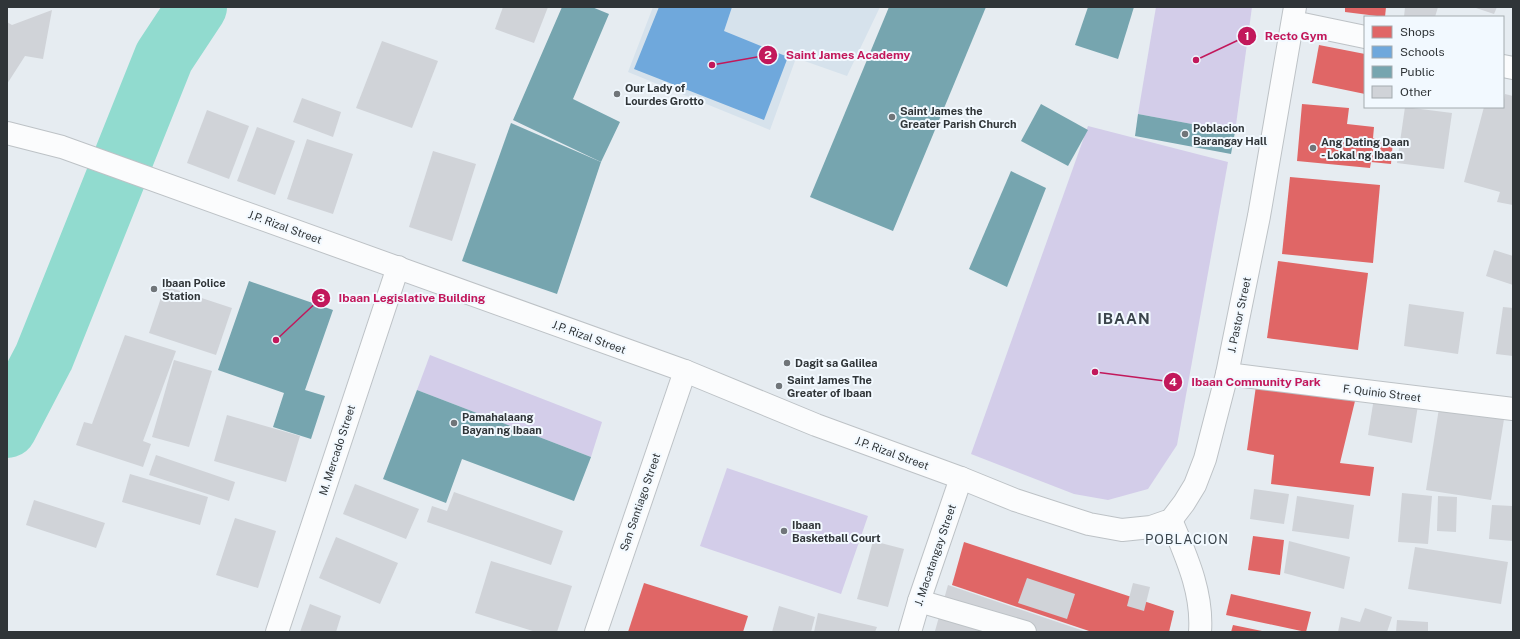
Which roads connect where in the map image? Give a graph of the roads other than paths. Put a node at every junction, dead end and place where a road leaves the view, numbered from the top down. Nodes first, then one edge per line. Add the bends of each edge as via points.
1 (1294, 15) edge
2 (1364, 37) edge
3 (7, 133) edge
4 (398, 267) junction
5 (685, 371) junction
6 (1227, 374) junction
7 (1513, 409) edge
8 (961, 478) junction
9 (1171, 520) junction
10 (919, 601) junction
11 (277, 632) edge
12 (596, 632) edge
13 (910, 632) edge
14 (1025, 632) edge
15 (1200, 632) edge

1 - 2 main road
1 - 6 main road, J. Pastor Street via 1270,161
3 - 4 main road, J.P. Rizal Street via 62,147
4 - 5 main road, J.P. Rizal Street
4 - 11 main road, M. Mercado Street
5 - 8 main road, J.P. Rizal Street via 816,425
5 - 12 main road, San Santiago Street
6 - 7 main road, F. Quinio Street
6 - 9 main road, J. Pastor Street via 1196,485
8 - 9 main road, J.P. Rizal Street via 1015,500 1090,524 1122,530 1151,527
8 - 10 main road, J. Macatangay Street
9 - 15 main road via 1192,568 1201,614
10 - 13 main road, J. Macatangay Street
10 - 14 main road

